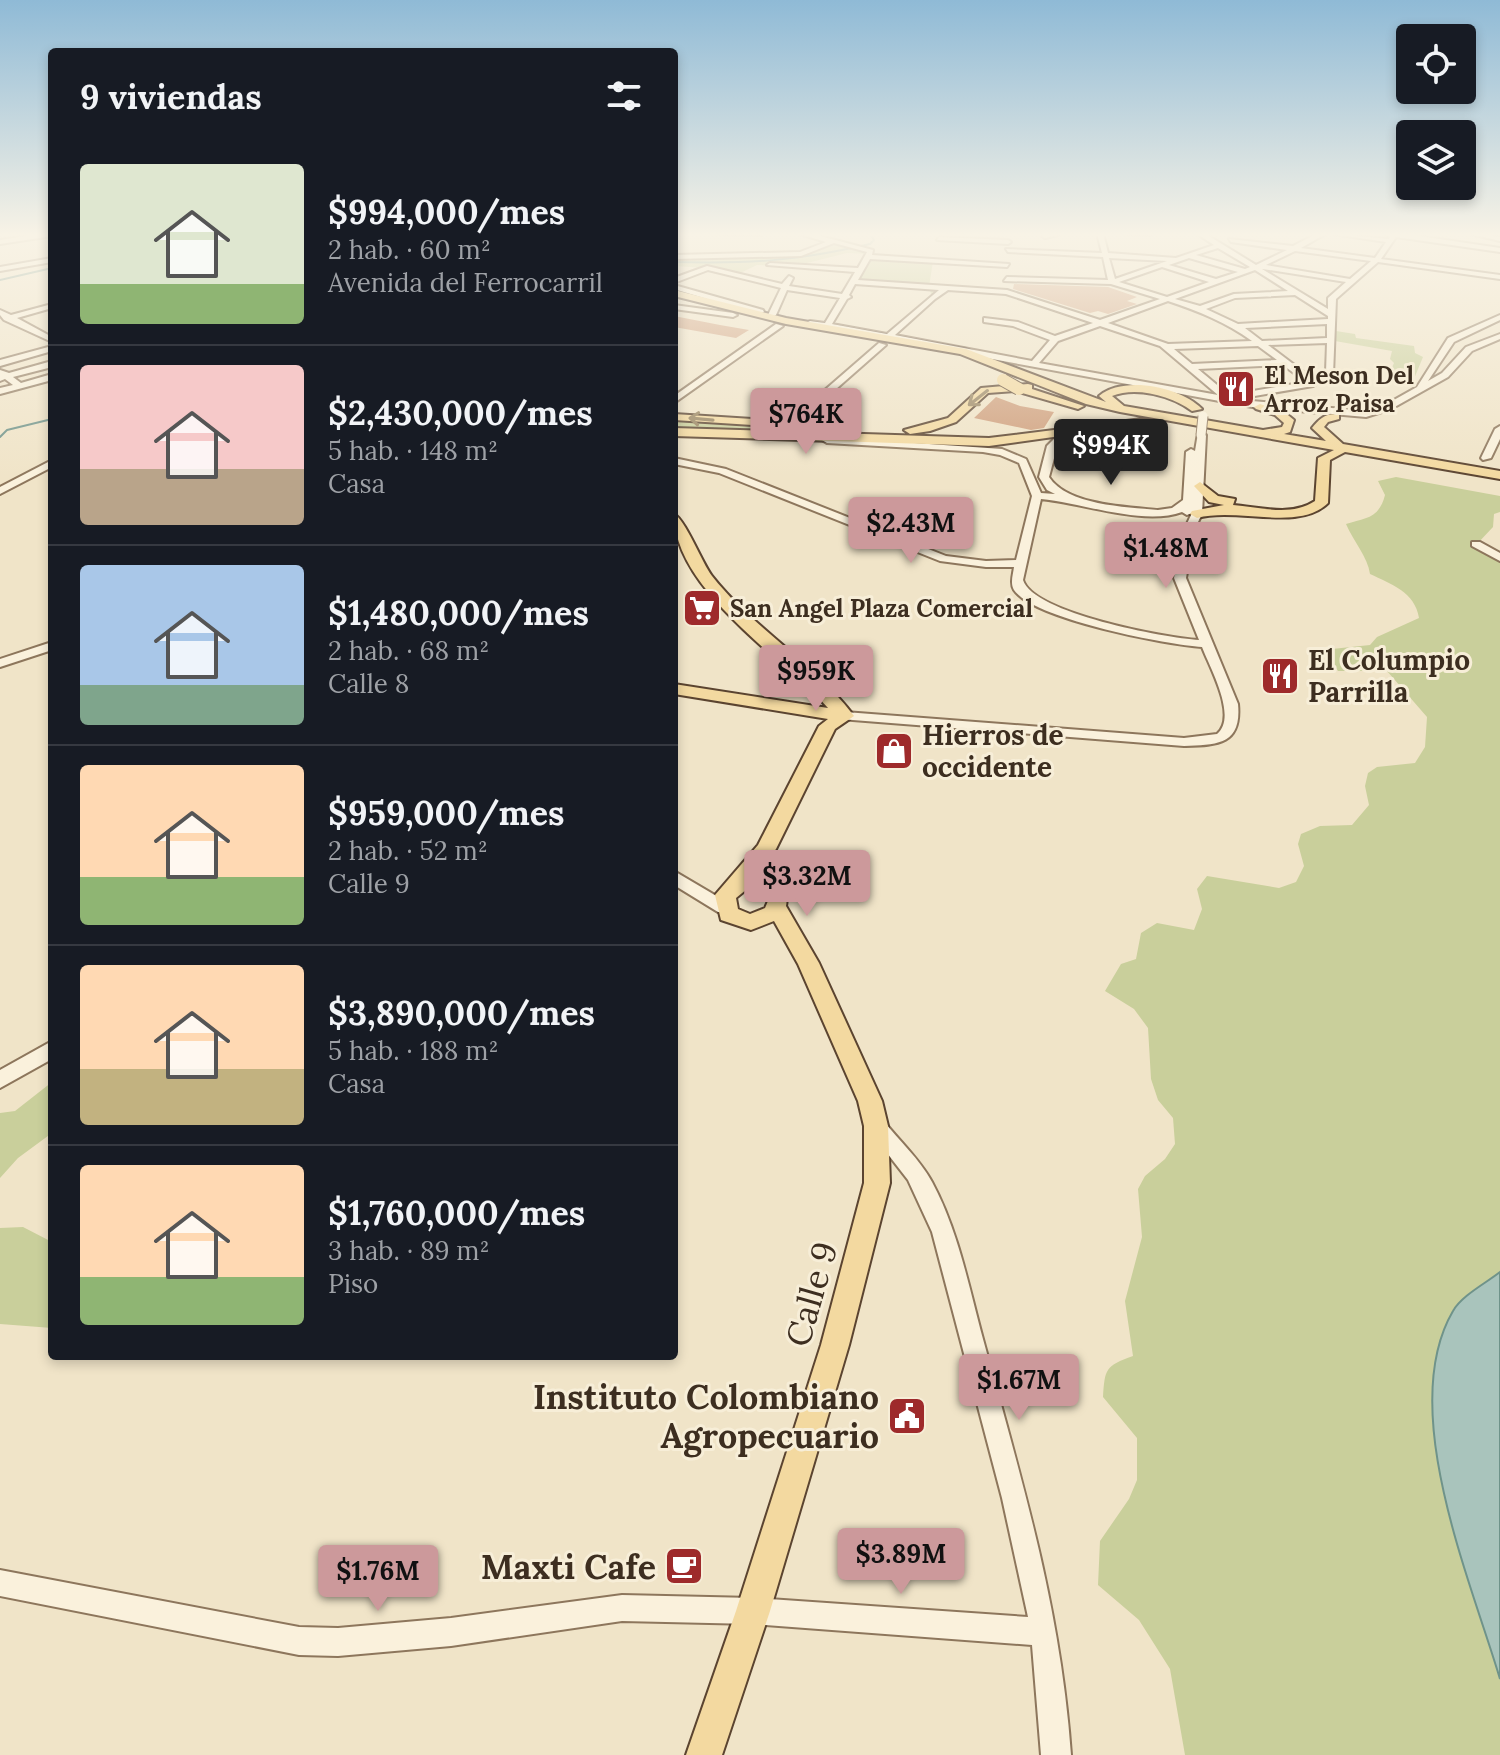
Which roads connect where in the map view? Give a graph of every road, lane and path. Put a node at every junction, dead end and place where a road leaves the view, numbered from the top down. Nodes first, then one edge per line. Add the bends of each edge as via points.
1 (6, 315) edge
2 (19, 315) edge
3 (733, 315) edge
4 (772, 315) edge
5 (777, 315) edge
6 (835, 315) edge
7 (913, 315) edge
8 (1075, 315) edge
9 (1121, 315) edge
10 (1213, 315) edge
11 (1328, 315) edge
12 (1332, 315) edge
13 (11, 317) junction
14 (1500, 317) edge
15 (1332, 318) junction
16 (0, 319) edge
17 (987, 320) dead end
18 (1099, 323) junction
19 (779, 326) junction
20 (1237, 326) junction
21 (827, 327) junction
22 (48, 338) edge
23 (1500, 338) edge
24 (1055, 339) junction
25 (886, 340) junction
26 (1331, 340) junction
27 (1259, 343) junction
28 (1167, 347) junction
29 (48, 349) edge
30 (963, 350) junction
31 (1286, 362) junction
32 (0, 363) edge
33 (1034, 364) junction
34 (48, 365) edge
35 (1190, 367) junction
36 (3, 375) edge
37 (48, 378) edge
38 (1313, 383) junction
39 (19, 386) junction
40 (1420, 388) junction
41 (0, 391) edge
42 (1246, 393) junction
43 (1200, 395) junction
44 (678, 397) edge
45 (1079, 397) junction
46 (1227, 397) junction
47 (1253, 406) junction
48 (1120, 409) junction
49 (1198, 413) junction
50 (678, 417) edge
51 (1335, 417) junction
52 (791, 424) junction
53 (1173, 424) junction
54 (1224, 428) junction
55 (1500, 429) edge
56 (678, 432) edge
57 (1064, 432) junction
58 (1197, 435) junction
59 (784, 438) junction
60 (1288, 445) junction
61 (1342, 450) junction
62 (1486, 458) dead end
63 (678, 462) edge
64 (48, 465) edge
65 (1500, 477) edge
66 (1200, 486) junction
67 (0, 491) edge
68 (1037, 496) junction
69 (1066, 497) junction
70 (1186, 502) junction
71 (1197, 514) junction
72 (678, 528) edge
73 (1189, 530) junction
74 (1476, 544) dead end
75 (1500, 558) edge
76 (1022, 563) junction
77 (1207, 644) junction
78 (48, 647) edge
79 (0, 663) edge
80 (678, 690) edge
81 (845, 716) junction
82 (766, 849) junction
83 (678, 879) edge
84 (766, 885) junction
85 (729, 894) junction
86 (777, 908) junction
87 (751, 922) junction
88 (798, 949) junction
89 (48, 1051) edge
90 (0, 1080) edge
91 (876, 1126) junction
92 (0, 1583) edge
93 (753, 1611) junction
94 (1045, 1632) junction
95 (704, 1755) edge
96 (1056, 1755) edge

1 - 13 street
2 - 13 street
3 - 19 main road
4 - 21 street
5 - 21 main road
6 - 21 street
7 - 25 street
8 - 18 street
9 - 18 street
10 - 20 street
11 - 15 street
12 - 15 street
13 - 16 street
13 - 22 street
14 - 40 street via 1451,340
15 - 20 street
15 - 26 street
17 - 24 street
18 - 24 street
18 - 28 street
19 - 25 main road
19 - 44 street
20 - 27 street
21 - 25 street
21 - 30 main road
23 - 40 street via 1469,349 1450,372
23 - 51 street via 1474,352 1459,374 1394,414
24 - 33 street
25 - 30 street
25 - 52 street
25 - 53 main road, bridge via 964,360 1019,389 1062,403
26 - 27 street
26 - 38 street via 1332,370
27 - 28 street
27 - 31 street
28 - 35 street
29 - 32 street
30 - 33 street
30 - 45 main road
31 - 35 street
31 - 38 street
33 - 43 street
34 - 36 street
35 - 46 street
36 - 39 street
37 - 39 street
38 - 42 street
39 - 41 street
40 - 47 street via 1366,414
42 - 46 street
42 - 47 street
43 - 46 street
43 - 49 street via 1195,401
45 - 48 main road
45 -> 52 main road via 1044,388 1003,387 980,393 952,420 923,429
46 - 47 street
47 - 49 street via 1214,406
47 - 51 street
47 - 54 main road via 1284,416 1290,426 1269,433
48 - 49 main road via 1105,396 1111,390 1172,396
48 - 54 main road
49 - 58 street, bridge
52 -> 50 main road
51 - 61 main road via 1321,423 1319,432
53 - 57 main road via 1128,422
53 - 60 main road
54 - 61 main road
55 - 62 street
56 - 59 main road
57 - 59 main road via 989,442
57 - 69 street via 1052,446 1044,477
58 - 66 street
58 - 70 street
59 - 68 street via 1002,452 1026,464
60 - 61 main road
60 - 66 main road via 1309,457 1311,500 1299,508 1222,501
61 - 65 main road
61 - 71 main road via 1324,458 1321,503 1315,509 1284,513 1221,507
63 - 76 street via 722,471 944,559
64 - 67 street
66 - 71 street
68 - 69 street
68 - 76 street
69 - 70 street via 1161,512 1178,510
70 - 73 street
71 - 73 street
72 - 81 main road via 690,559 717,596 817,683
73 - 77 street via 1180,578
74 - 75 street
76 - 77 street via 1017,580 1026,596 1114,630
77 - 81 street via 1235,723 1224,736 1184,742
78 - 79 street
80 - 81 main road
81 - 82 main road via 828,726
82 - 84 main road
82 - 85 main road
83 - 85 street
84 - 85 main road via 750,881
84 - 86 main road via 776,895
85 - 87 main road via 734,918
86 - 87 main road via 767,918
86 - 88 main road, Calle 9
87 - 88 main road
88 - 91 main road, Calle 9 via 857,1070
89 - 90 street
91 - 93 main road, Calle 9 via 877,1183 866,1232
91 - 94 street via 916,1174 938,1225 1021,1520
92 - 93 street via 325,1642 535,1622 622,1608
93 - 94 street
93 - 95 main road, Calle 9
94 - 96 street

